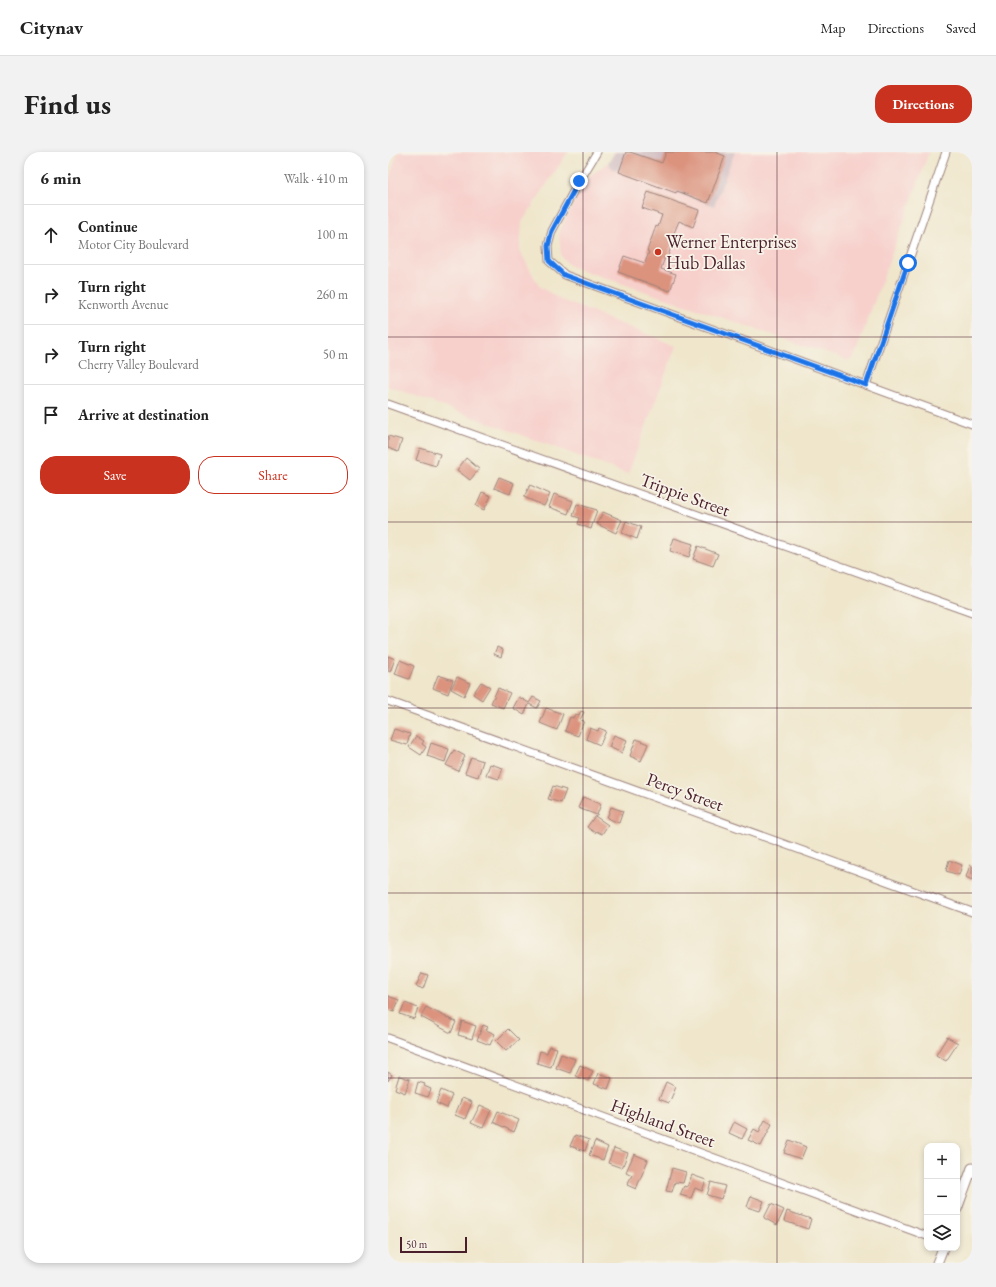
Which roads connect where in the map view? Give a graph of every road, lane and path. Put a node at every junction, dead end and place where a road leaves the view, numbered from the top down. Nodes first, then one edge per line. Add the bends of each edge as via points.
1 (597, 152) edge
2 (946, 152) edge
3 (866, 385) junction
4 (388, 404) edge
5 (972, 424) edge
6 (972, 613) edge
7 (388, 701) edge
8 (972, 912) edge
9 (388, 1038) edge
10 (972, 1168) edge
11 (960, 1201) edge
12 (924, 1235) edge
13 (942, 1251) edge
14 (937, 1263) edge

1 - 3 street via 552,231 548,246 549,261 564,275
2 - 3 street
3 - 5 street
4 - 6 street, Trippie Street
7 - 8 street, Percy Street
9 - 12 street, Highland Street
10 - 11 street
13 - 14 street

